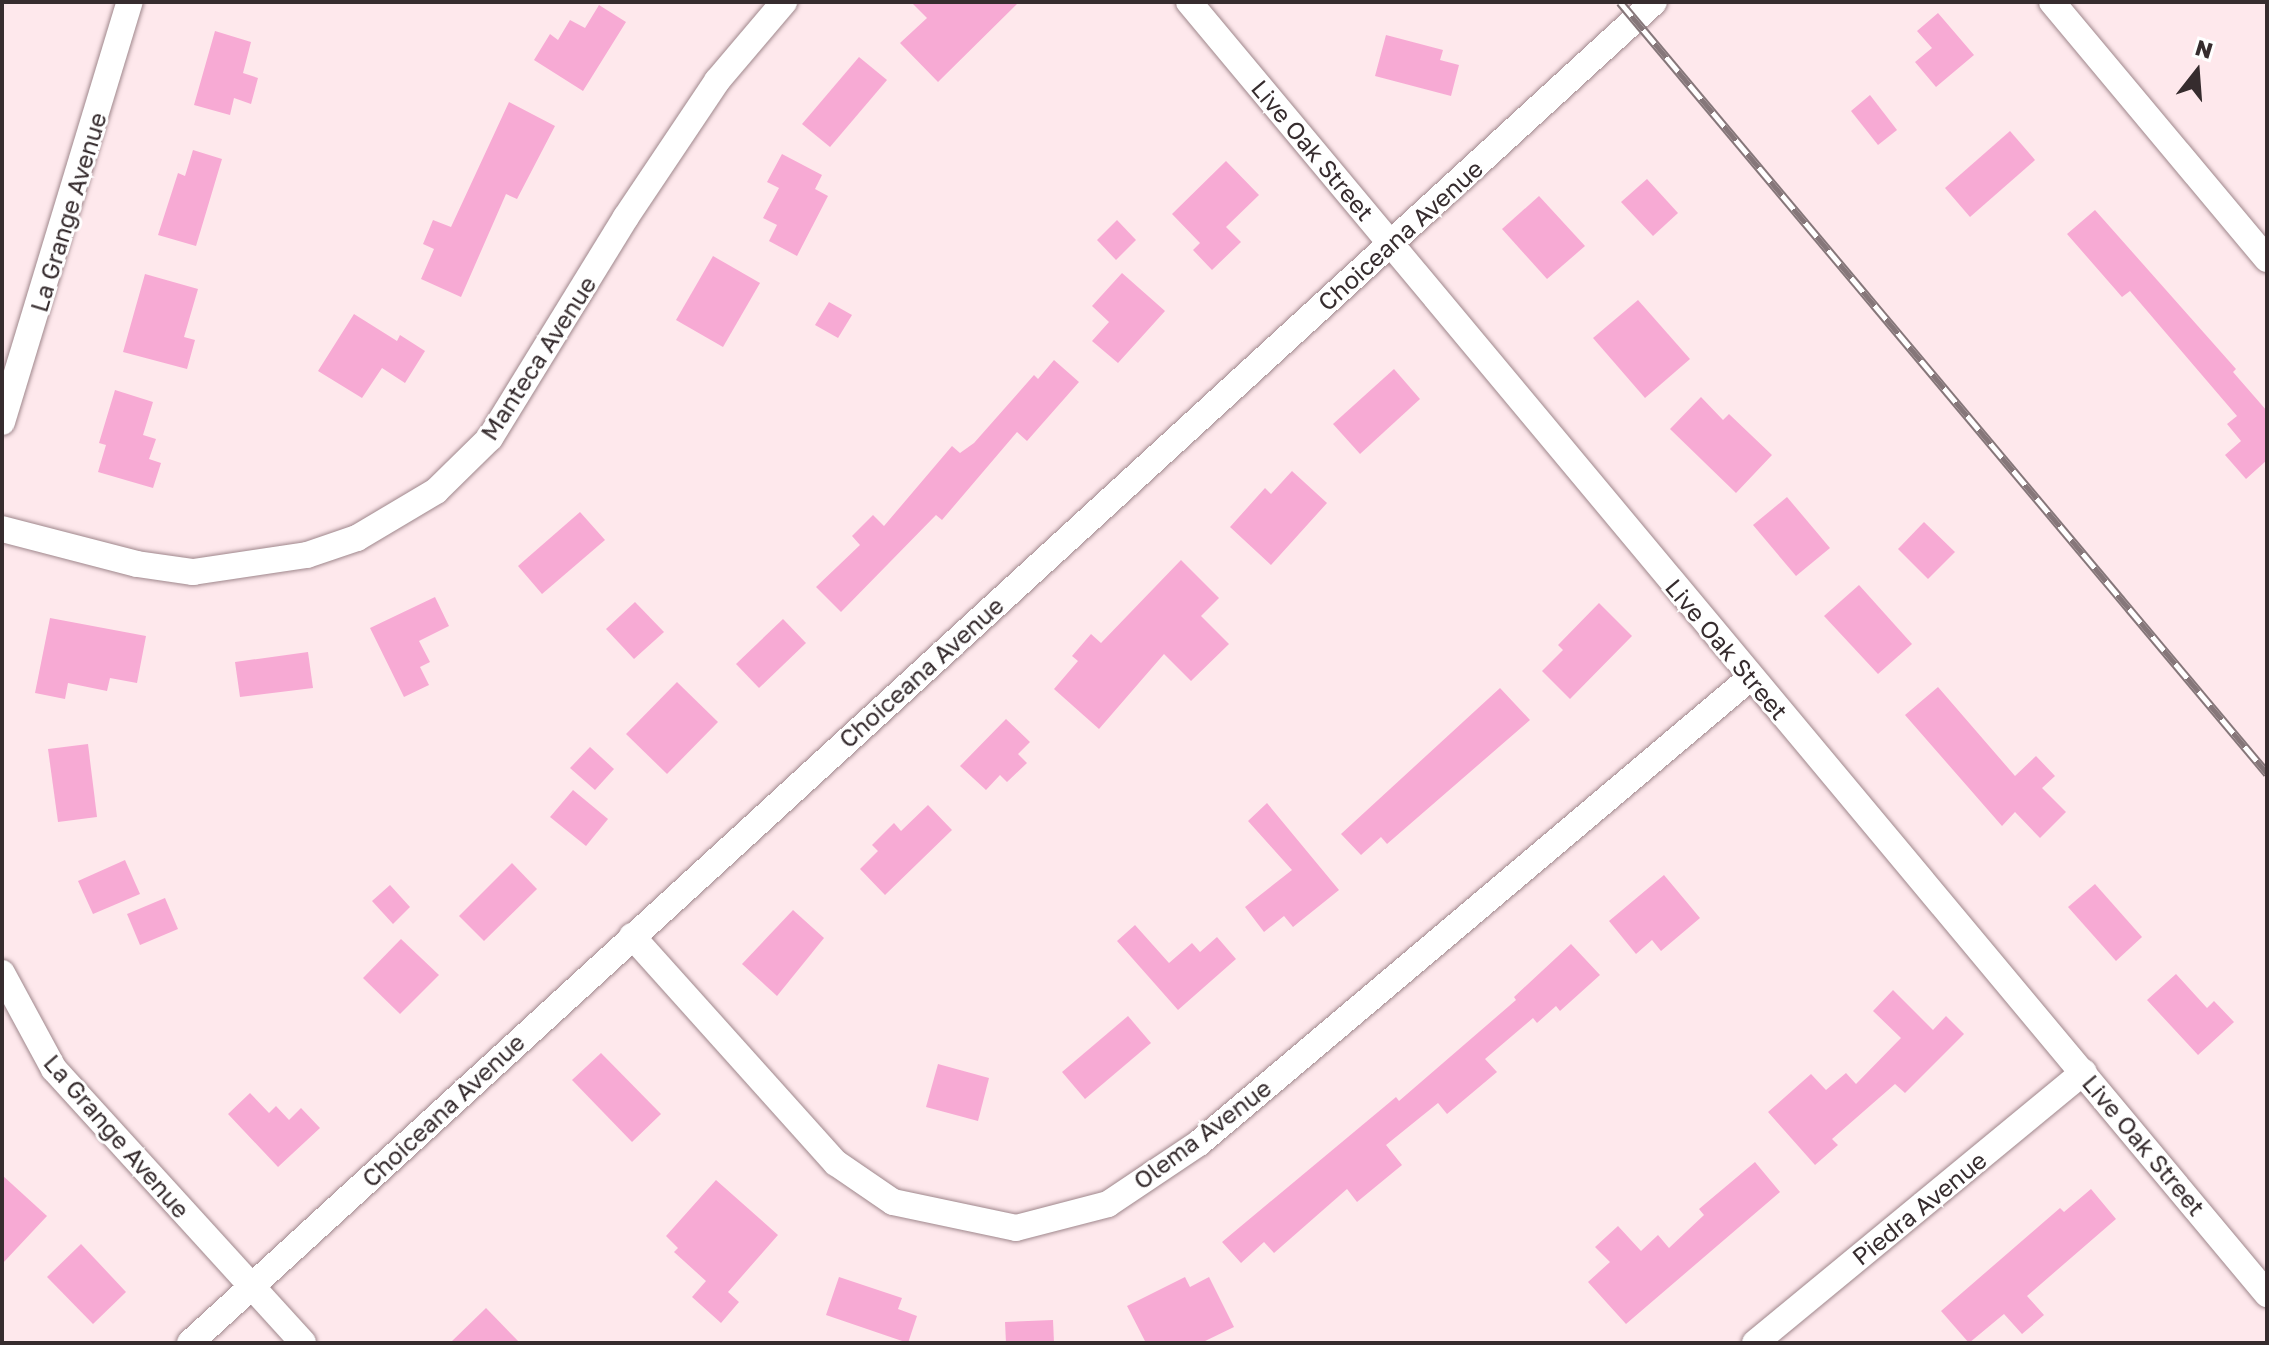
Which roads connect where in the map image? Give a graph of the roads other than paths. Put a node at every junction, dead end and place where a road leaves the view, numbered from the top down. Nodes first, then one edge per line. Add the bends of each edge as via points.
1 (130, 2) edge
2 (784, 2) edge
3 (1189, 2) edge
4 (1654, 2) edge
5 (2052, 2) edge
6 (1392, 243) junction
7 (2267, 259) edge
8 (2, 422) edge
9 (2, 529) edge
10 (1750, 678) junction
11 (632, 936) junction
12 (2, 973) edge
13 (2084, 1072) junction
14 (250, 1287) junction
15 (2267, 1294) edge
16 (190, 1343) edge
17 (303, 1343) edge
18 (1755, 1343) edge

1 - 8 street, La Grange Avenue
2 - 9 street, Manteca Avenue via 701,106 490,438 436,491 357,538 307,555 193,572 137,564
3 - 6 street, Live Oak Street
4 - 6 street, Choiceana Avenue
5 - 7 street
6 - 10 street, Live Oak Street
6 - 11 street, Choiceana Avenue
10 - 11 street, Olema Avenue via 1199,1143 1108,1204 1016,1228 893,1202 836,1163
10 - 13 street, Live Oak Street
11 - 14 street, Choiceana Avenue
12 - 14 street, La Grange Avenue via 54,1069
13 - 15 street, Live Oak Street
13 - 18 street, Piedra Avenue
14 - 16 street, Choiceana Avenue
14 - 17 street, La Grange Avenue

